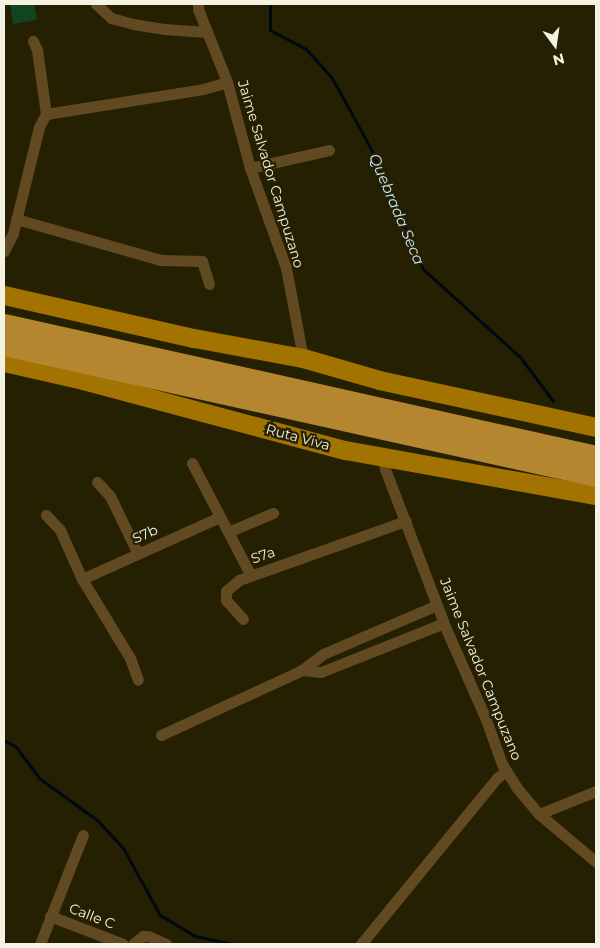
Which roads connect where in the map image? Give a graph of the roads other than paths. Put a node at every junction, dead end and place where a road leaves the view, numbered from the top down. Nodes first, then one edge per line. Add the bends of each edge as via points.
1 (96, 4) edge
2 (198, 4) edge
3 (207, 32) junction
4 (33, 41) dead end
5 (227, 82) junction
6 (46, 114) junction
7 (329, 150) dead end
8 (250, 168) junction
9 (16, 220) junction
10 (4, 251) edge
11 (209, 284) dead end
12 (4, 295) edge
13 (4, 324) edge
14 (4, 345) edge
15 (303, 358) junction
16 (4, 362) edge
17 (596, 427) edge
18 (596, 456) edge
19 (383, 458) junction
20 (192, 463) dead end
21 (596, 476) edge
22 (97, 482) dead end
23 (596, 496) edge
24 (273, 513) dead end
25 (46, 515) dead end
26 (220, 517) junction
27 (406, 521) junction
28 (228, 532) junction
29 (138, 554) junction
30 (251, 576) junction
31 (82, 579) junction
32 (437, 605) junction
33 (243, 619) dead end
34 (444, 623) junction
35 (302, 670) junction
36 (138, 680) dead end
37 (161, 735) dead end
38 (506, 771) junction
39 (596, 791) edge
40 (539, 814) junction
41 (84, 835) dead end
42 (596, 862) edge
43 (50, 916) junction
44 (40, 944) edge
45 (123, 944) edge
46 (133, 944) edge
47 (166, 944) edge
48 (361, 944) edge

1 - 3 street via 111,18 133,24
2 - 3 street, Jaime Salvador Campuzano
3 - 5 street, Jaime Salvador Campuzano
4 - 6 street
5 - 6 street via 202,89
5 - 8 street, Jaime Salvador Campuzano
6 - 9 street
7 - 8 street
8 - 15 street, Jaime Salvador Campuzano via 286,268
9 - 10 street
9 - 11 street via 161,260 202,261
12 - 15 main road via 194,338
13 - 18 highway
14 - 21 highway, Ruta Viva
15 - 17 main road via 378,380
16 - 19 main road, Ruta Viva
19 - 23 main road, Ruta Viva
19 - 27 street, Jaime Salvador Campuzano
20 - 26 street, S7a
22 - 29 street via 110,496
24 - 28 street
25 - 31 street via 60,530
26 - 28 street, S7a
26 - 29 street, S7b
27 - 30 street, S7a
27 - 32 street, Jaime Salvador Campuzano
28 - 30 street, S7a
29 - 31 street, S7b
30 - 33 street via 230,586 226,592 226,600
31 - 36 street via 130,658
32 - 34 street, Jaime Salvador Campuzano
32 - 35 street via 323,654
34 - 35 street via 321,672
34 - 38 street, Jaime Salvador Campuzano
35 - 37 street
38 - 40 street, Jaime Salvador Campuzano
38 - 48 street
39 - 40 street
40 - 42 street, Jaime Salvador Campuzano
41 - 43 street
43 - 44 street
43 - 45 street, Calle C
46 - 47 street via 148,936

